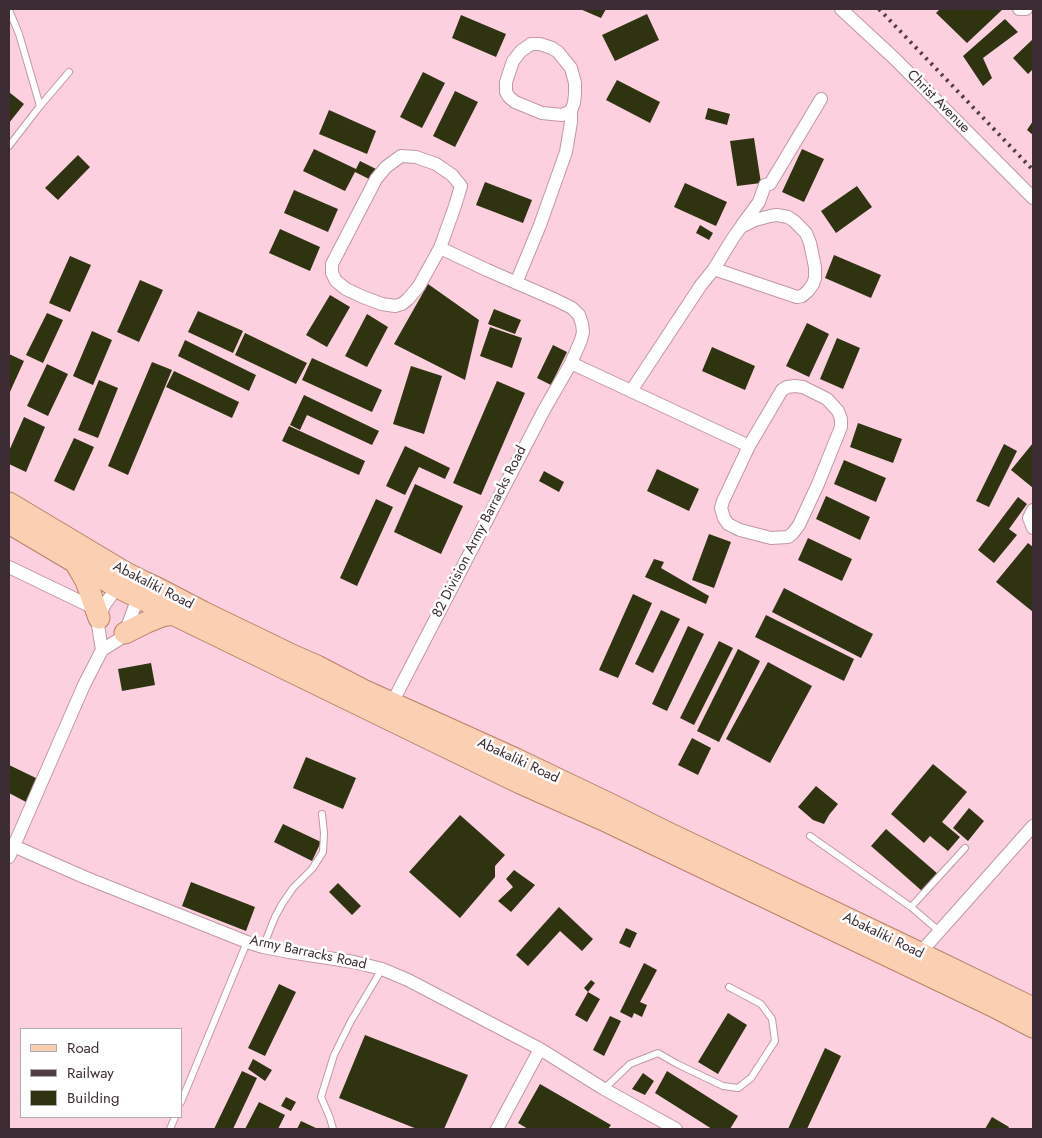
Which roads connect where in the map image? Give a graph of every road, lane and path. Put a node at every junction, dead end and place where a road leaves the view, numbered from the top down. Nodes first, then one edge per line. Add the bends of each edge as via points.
1 (841, 9) edge
2 (1019, 9) edge
3 (1026, 9) edge
4 (9, 10) edge
5 (69, 72) dead end
6 (821, 99) dead end
7 (40, 106) junction
8 (571, 111) junction
9 (9, 146) edge
10 (1033, 198) edge
11 (741, 227) junction
12 (440, 248) junction
13 (714, 269) junction
14 (516, 282) junction
15 (571, 363) junction
16 (631, 391) junction
17 (749, 446) junction
18 (9, 503) edge
19 (1033, 510) edge
20 (9, 523) edge
21 (1033, 528) edge
22 (75, 562) junction
23 (9, 567) edge
24 (131, 585) junction
25 (97, 614) junction
26 (174, 614) junction
27 (125, 633) junction
28 (102, 650) junction
29 (392, 703) junction
30 (322, 814) dead end
31 (1033, 826) edge
32 (810, 836) dead end
33 (965, 848) dead end
34 (10, 849) edge
35 (912, 907) junction
36 (939, 931) junction
37 (247, 942) junction
38 (263, 947) junction
39 (920, 953) junction
40 (382, 969) junction
41 (729, 987) dead end
42 (1033, 1008) edge
43 (1033, 1026) edge
44 (540, 1050) junction
45 (604, 1089) junction
46 (182, 1100) edge
47 (333, 1129) edge
48 (497, 1129) edge
49 (676, 1129) edge

1 - 10 street, Christ Avenue via 895,58
2 - 3 street
4 - 7 lane
5 - 7 lane
6 - 11 street
7 - 9 lane
8 - 8 street via 575,83 565,59 552,48 540,44 531,44 521,51 513,61 506,82 508,96 542,113 562,115
8 - 14 street via 566,152
11 - 13 street
11 - 13 street via 777,215 794,220 810,243 815,267 813,284 797,297
12 - 12 street via 419,286 408,299 395,306 346,290 332,273 332,264 376,179 401,156 436,164 461,186
12 - 14 street, 82 Division Army Barracks Road
13 - 16 street
14 - 15 street, 82 Division Army Barracks Road via 572,308 579,315 584,332
15 - 16 street
15 - 29 street, 82 Division Army Barracks Road
16 - 17 street
17 - 17 street via 723,501 724,518 740,530 771,538 788,537 799,525 841,427 838,411 827,399 803,387 787,387 782,390
18 - 24 main road, Abakaliki Road
19 - 21 street via 1029,518
20 - 22 main road, Abakaliki Road
22 - 24 main road, Abakaliki Road
22 - 25 main road via 86,581
23 - 25 street
24 - 25 street
24 - 26 main road, Abakaliki Road
24 - 27 street
24 - 29 main road, Abakaliki Road via 159,589
25 - 28 street
26 - 27 main road
26 - 43 main road, Abakaliki Road via 512,779 626,830
27 - 28 street, Army Barracks Road
28 - 34 street, Army Barracks Road
29 - 39 main road, Abakaliki Road
30 - 38 lane via 323,852 312,870 282,904
31 - 36 street
32 - 35 lane
33 - 35 lane
34 - 37 street, Army Barracks Road
35 - 36 lane
36 - 39 street
37 - 38 street, Army Barracks Road
37 - 46 lane
38 - 40 street, Army Barracks Road
39 - 42 main road, Abakaliki Road
40 - 44 street, Army Barracks Road
40 - 47 lane via 334,1055 321,1096
41 - 45 lane via 761,1004 772,1019 774,1040 752,1078 738,1088 723,1086 658,1053 630,1064
44 - 45 street, Army Barracks Road
44 - 48 street
45 - 49 street, Army Barracks Road

